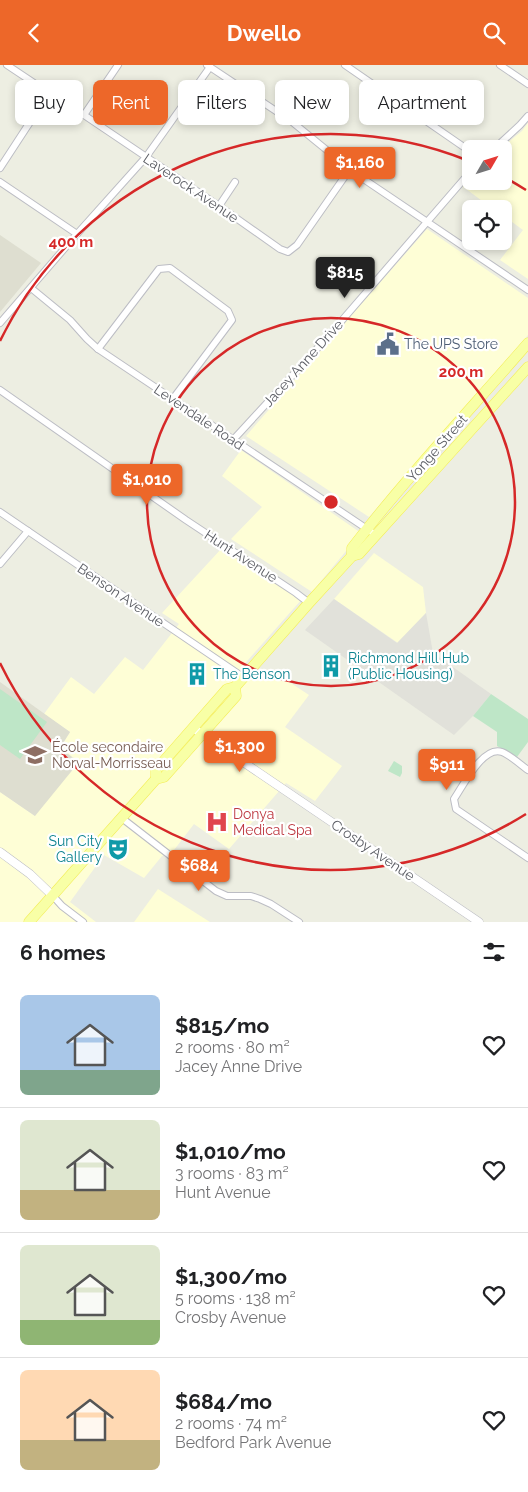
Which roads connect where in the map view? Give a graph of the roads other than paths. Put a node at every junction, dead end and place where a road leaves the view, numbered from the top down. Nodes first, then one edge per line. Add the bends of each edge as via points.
1 (7, 65) edge
2 (118, 65) edge
3 (345, 65) edge
4 (500, 65) edge
5 (208, 66) edge
6 (30, 80) edge
7 (528, 84) edge
8 (84, 115) joint
9 (528, 116) edge
10 (28, 125) edge
11 (504, 140) edge
12 (462, 146) edge
13 (146, 157) junction
14 (0, 168) edge
15 (350, 169) junction
16 (462, 181) edge
17 (0, 182) edge
18 (235, 182) dead end
19 (219, 206) junction
20 (426, 222) junction
21 (77, 234) junction
22 (31, 288) junction
23 (528, 290) edge
24 (0, 323) edge
25 (528, 343) edge
26 (98, 349) junction
27 (528, 367) edge
28 (0, 390) edge
29 (172, 400) junction
30 (233, 440) junction
31 (0, 512) edge
32 (28, 531) junction
33 (372, 532) junction
34 (0, 564) edge
35 (309, 603) junction
36 (244, 677) junction
37 (235, 687) junction
38 (193, 728) junction
39 (203, 733) junction
40 (528, 770) edge
41 (156, 779) junction
42 (123, 819) junction
43 (0, 852) edge
44 (528, 858) edge
45 (53, 896) junction
46 (30, 922) edge
47 (83, 922) edge
48 (299, 922) edge
49 (477, 922) edge

1 - 6 street, Laverock Avenue
2 - 8 street
3 - 12 street
4 - 7 street
5 - 13 street
5 - 15 street via 291,121
8 - 13 street, Laverock Avenue
9 - 11 street
10 - 14 street
13 - 19 street, Laverock Avenue
13 - 21 street
15 - 19 street, Laverock Avenue via 297,245 288,252
15 - 20 street
16 - 20 street, Jacey Anne Drive
17 - 21 street
18 - 19 street
20 - 23 street
20 - 30 street, Jacey Anne Drive
21 - 22 street
22 - 24 street
22 - 26 street, Levendale Road via 70,320
25 - 33 main road, Yonge Street via 434,449
26 - 29 street, Levendale Road
26 - 29 street via 159,269 170,268 228,311 232,320
27 - 33 main road, Yonge Street
28 - 35 street, Hunt Avenue
29 - 30 street, Levendale Road
30 - 33 street, Levendale Road
31 - 32 street, Benson Avenue
32 - 34 street
32 - 36 street, Benson Avenue
33 - 35 main road, Yonge Street via 359,554 352,555
35 - 36 main road, Yonge Street
36 - 37 main road, Yonge Street
37 - 38 main road, Yonge Street via 228,689
37 - 39 main road, Yonge Street via 236,696
38 - 39 street, Crosby Avenue
38 - 41 main road, Yonge Street via 156,770
39 - 41 main road, Yonge Street via 164,777
39 - 49 street, Crosby Avenue
40 - 44 street via 501,752 492,752 482,758 454,799 456,809
41 - 42 main road, Yonge Street
42 - 45 main road, Yonge Street
42 - 48 street via 216,891 227,896 260,899
43 - 45 street
45 - 46 main road, Yonge Street
45 - 47 street

